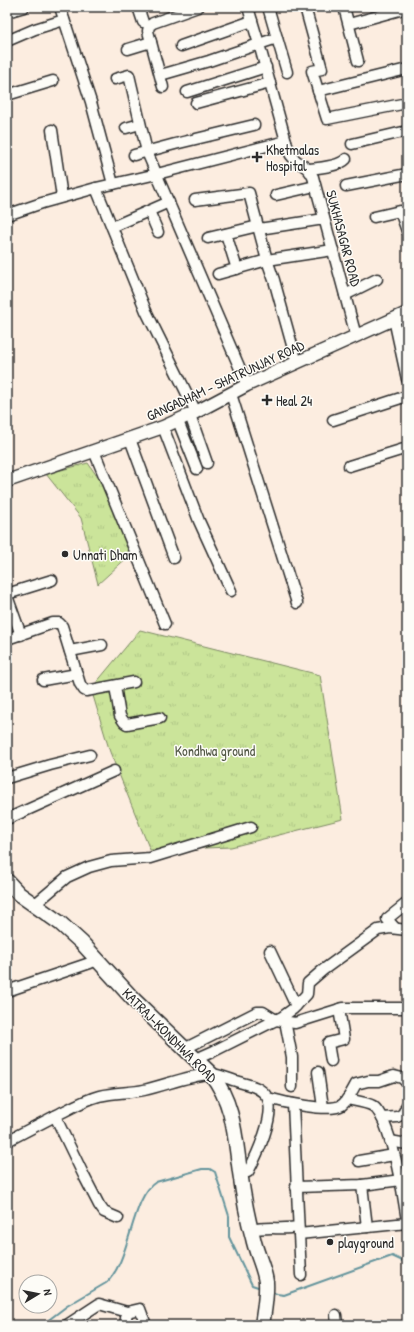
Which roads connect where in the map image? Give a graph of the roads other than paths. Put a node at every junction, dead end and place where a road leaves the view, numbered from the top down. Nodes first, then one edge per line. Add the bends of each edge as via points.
1 (24, 7) edge
2 (60, 7) edge
3 (138, 7) edge
4 (198, 7) edge
5 (248, 7) edge
6 (268, 7) edge
7 (305, 7) edge
8 (344, 7) edge
9 (407, 8) edge
10 (7, 12) edge
11 (64, 20) junction
12 (252, 21) junction
13 (142, 22) dead end
14 (349, 24) junction
15 (277, 38) junction
16 (7, 41) edge
17 (151, 42) junction
18 (259, 44) junction
19 (182, 46) dead end
20 (128, 49) dead end
21 (358, 61) dead end
22 (266, 67) junction
23 (407, 69) edge
24 (287, 72) dead end
25 (164, 74) dead end
26 (115, 79) dead end
27 (53, 81) dead end
28 (270, 83) junction
29 (163, 86) dead end
30 (318, 91) junction
31 (187, 92) dead end
32 (7, 94) edge
33 (196, 103) dead end
34 (407, 103) edge
35 (140, 124) junction
36 (254, 126) dead end
37 (126, 128) dead end
38 (52, 130) dead end
39 (407, 131) edge
40 (286, 141) junction
41 (352, 144) dead end
42 (147, 152) junction
43 (134, 155) dead end
44 (346, 159) dead end
45 (309, 169) junction
46 (157, 174) junction
47 (407, 174) edge
48 (113, 184) junction
49 (315, 186) junction
50 (346, 186) dead end
51 (96, 188) junction
52 (276, 195) dead end
53 (62, 197) junction
54 (195, 200) dead end
55 (169, 202) junction
56 (149, 211) junction
57 (7, 215) edge
58 (374, 217) dead end
59 (324, 219) junction
60 (112, 227) junction
61 (259, 228) junction
62 (407, 231) edge
63 (158, 232) dead end
64 (226, 234) junction
65 (208, 238) dead end
66 (333, 250) junction
67 (267, 260) junction
68 (237, 269) junction
69 (218, 274) dead end
70 (377, 279) dead end
71 (344, 295) junction
72 (407, 313) edge
73 (394, 319) junction
74 (356, 336) junction
75 (297, 363) junction
76 (407, 379) edge
77 (247, 386) junction
78 (231, 394) junction
79 (407, 396) edge
80 (193, 414) junction
81 (333, 420) dead end
82 (178, 421) junction
83 (163, 427) junction
84 (130, 439) junction
85 (407, 448) edge
86 (94, 451) junction
87 (207, 463) dead end
88 (349, 466) dead end
89 (196, 468) dead end
90 (7, 481) edge
91 (174, 558) dead end
92 (52, 580) dead end
93 (231, 591) dead end
94 (7, 595) edge
95 (297, 603) dead end
96 (165, 624) dead end
97 (21, 634) junction
98 (7, 639) edge
99 (102, 645) dead end
100 (70, 651) junction
101 (77, 674) junction
102 (43, 680) dead end
103 (134, 682) dead end
104 (115, 686) junction
105 (160, 718) dead end
106 (90, 755) dead end
107 (114, 771) dead end
108 (7, 778) edge
109 (7, 819) edge
110 (251, 827) dead end
111 (7, 881) edge
112 (407, 903) edge
113 (34, 905) junction
114 (395, 928) junction
115 (407, 930) edge
116 (270, 951) dead end
117 (97, 960) junction
118 (7, 991) edge
119 (296, 1006) junction
120 (407, 1008) edge
121 (339, 1009) junction
122 (280, 1020) junction
123 (184, 1049) junction
124 (196, 1059) junction
125 (332, 1061) dead end
126 (318, 1072) dead end
127 (211, 1074) junction
128 (407, 1082) edge
129 (292, 1087) dead end
130 (268, 1098) junction
131 (347, 1099) junction
132 (292, 1104) junction
133 (323, 1107) junction
134 (406, 1112) edge
135 (55, 1116) junction
136 (382, 1118) junction
137 (7, 1141) edge
138 (390, 1141) junction
139 (407, 1144) edge
140 (394, 1155) junction
141 (359, 1161) dead end
142 (240, 1174) junction
143 (362, 1185) junction
144 (403, 1185) edge
145 (296, 1187) junction
146 (118, 1218) dead end
147 (407, 1221) edge
148 (367, 1228) junction
149 (251, 1230) junction
150 (299, 1230) junction
151 (301, 1275) dead end
152 (127, 1312) junction
153 (67, 1325) edge
154 (125, 1325) edge
155 (146, 1325) edge
156 (262, 1325) edge

1 - 10 street
2 - 11 street
3 - 13 street
4 - 17 street via 153,23 148,31
5 - 12 street
6 - 15 street
7 - 30 street via 322,69 312,71
8 - 14 street
9 - 14 street
11 - 16 street
11 - 48 street
12 - 18 street
12 - 19 street
14 - 21 street
15 - 18 street
15 - 24 street
17 - 20 street
17 - 29 street
18 - 22 street
18 - 25 street
22 - 28 street
22 - 31 street
23 - 30 street
26 - 35 street via 129,75
27 - 32 street
28 - 33 street
28 - 40 street
30 - 34 street via 326,119
35 - 37 street
35 - 42 street
36 - 42 street
38 - 53 street
39 - 41 street
40 - 45 street via 292,158
40 - 46 street
42 - 43 street
42 - 46 street
44 - 45 street via 337,164
45 - 49 street, SUKHASAGAR ROAD
46 - 48 street
46 - 55 street
47 - 50 street
48 - 51 street
49 - 52 street
49 - 59 street, SUKHASAGAR ROAD
51 - 53 street
51 - 60 street
53 - 57 street
54 - 61 street via 249,193
55 - 56 street
55 - 77 street
56 - 60 street
56 - 63 street
58 - 62 street via 400,211
59 - 61 street
59 - 66 street, SUKHASAGAR ROAD
60 - 80 street via 146,312
61 - 64 street
61 - 67 street
64 - 65 street
64 - 68 street
66 - 67 street
66 - 71 street, SUKHASAGAR ROAD
67 - 68 street
67 - 75 street
68 - 69 street
70 - 71 street
71 - 74 street, SUKHASAGAR ROAD
72 - 73 main road, GANGADHAM - SHATRUNJAY ROAD
73 - 74 main road, GANGADHAM - SHATRUNJAY ROAD
73 - 76 street
74 - 75 main road, GANGADHAM - SHATRUNJAY ROAD
75 - 77 main road, GANGADHAM - SHATRUNJAY ROAD
77 - 78 main road, GANGADHAM - SHATRUNJAY ROAD
78 - 80 main road, GANGADHAM - SHATRUNJAY ROAD
78 - 95 street
79 - 81 street
80 - 82 main road, GANGADHAM - SHATRUNJAY ROAD
80 - 87 street
82 - 83 main road, GANGADHAM - SHATRUNJAY ROAD
82 - 89 street
83 - 84 main road, GANGADHAM - SHATRUNJAY ROAD
83 - 93 street via 199,521
84 - 86 main road, GANGADHAM - SHATRUNJAY ROAD
84 - 91 street
85 - 88 street
86 - 90 main road, GANGADHAM - SHATRUNJAY ROAD
86 - 96 street
92 - 94 street
94 - 97 street
97 - 98 street
97 - 100 street via 59,623
99 - 100 street
100 - 101 street
101 - 102 street
101 - 104 street via 82,688 86,691
103 - 104 street
104 - 105 street via 120,716 124,722 127,724
106 - 108 street
107 - 109 street
110 - 113 street via 150,858 111,861 89,867 67,877
111 - 113 highway, KATRAJ-KONDHWA ROAD
112 - 114 street via 388,919
113 - 117 highway, KATRAJ-KONDHWA ROAD via 60,923
114 - 115 street
114 - 119 street via 378,930 323,970 308,982 307,994
116 - 119 street
117 - 118 street
117 - 123 highway, KATRAJ-KONDHWA ROAD
119 - 122 street
120 - 121 street
121 - 122 street via 295,1023
121 - 125 street via 344,1039 328,1043
122 - 123 street via 257,1012
122 - 124 street
122 - 129 street via 292,1058
123 - 124 highway, KATRAJ-KONDHWA ROAD
124 - 127 highway, KATRAJ-KONDHWA ROAD
126 - 133 street
127 - 130 street via 255,1087
127 - 135 street via 144,1090 100,1096
127 - 142 highway, KATRAJ-KONDHWA ROAD via 227,1101
128 - 131 street via 394,1076 356,1084
130 - 132 street
130 - 142 street via 264,1138 248,1172
131 - 133 street via 336,1107
131 - 136 street via 367,1103 374,1107
132 - 133 street
132 - 145 street
134 - 136 street
135 - 137 street
135 - 146 street via 99,1205 104,1212
136 - 138 street
138 - 139 street
138 - 140 street
140 - 141 street
140 - 144 street
142 - 149 highway, KATRAJ-KONDHWA ROAD
143 - 144 street
143 - 145 street
143 - 148 street
144 - 147 street
145 - 150 street
147 - 148 street
148 - 150 street
149 - 150 street via 260,1227
149 - 156 highway, KATRAJ-KONDHWA ROAD via 264,1271 266,1288
150 - 151 street
152 - 153 street via 99,1304
152 - 154 street
152 - 155 street via 140,1309

